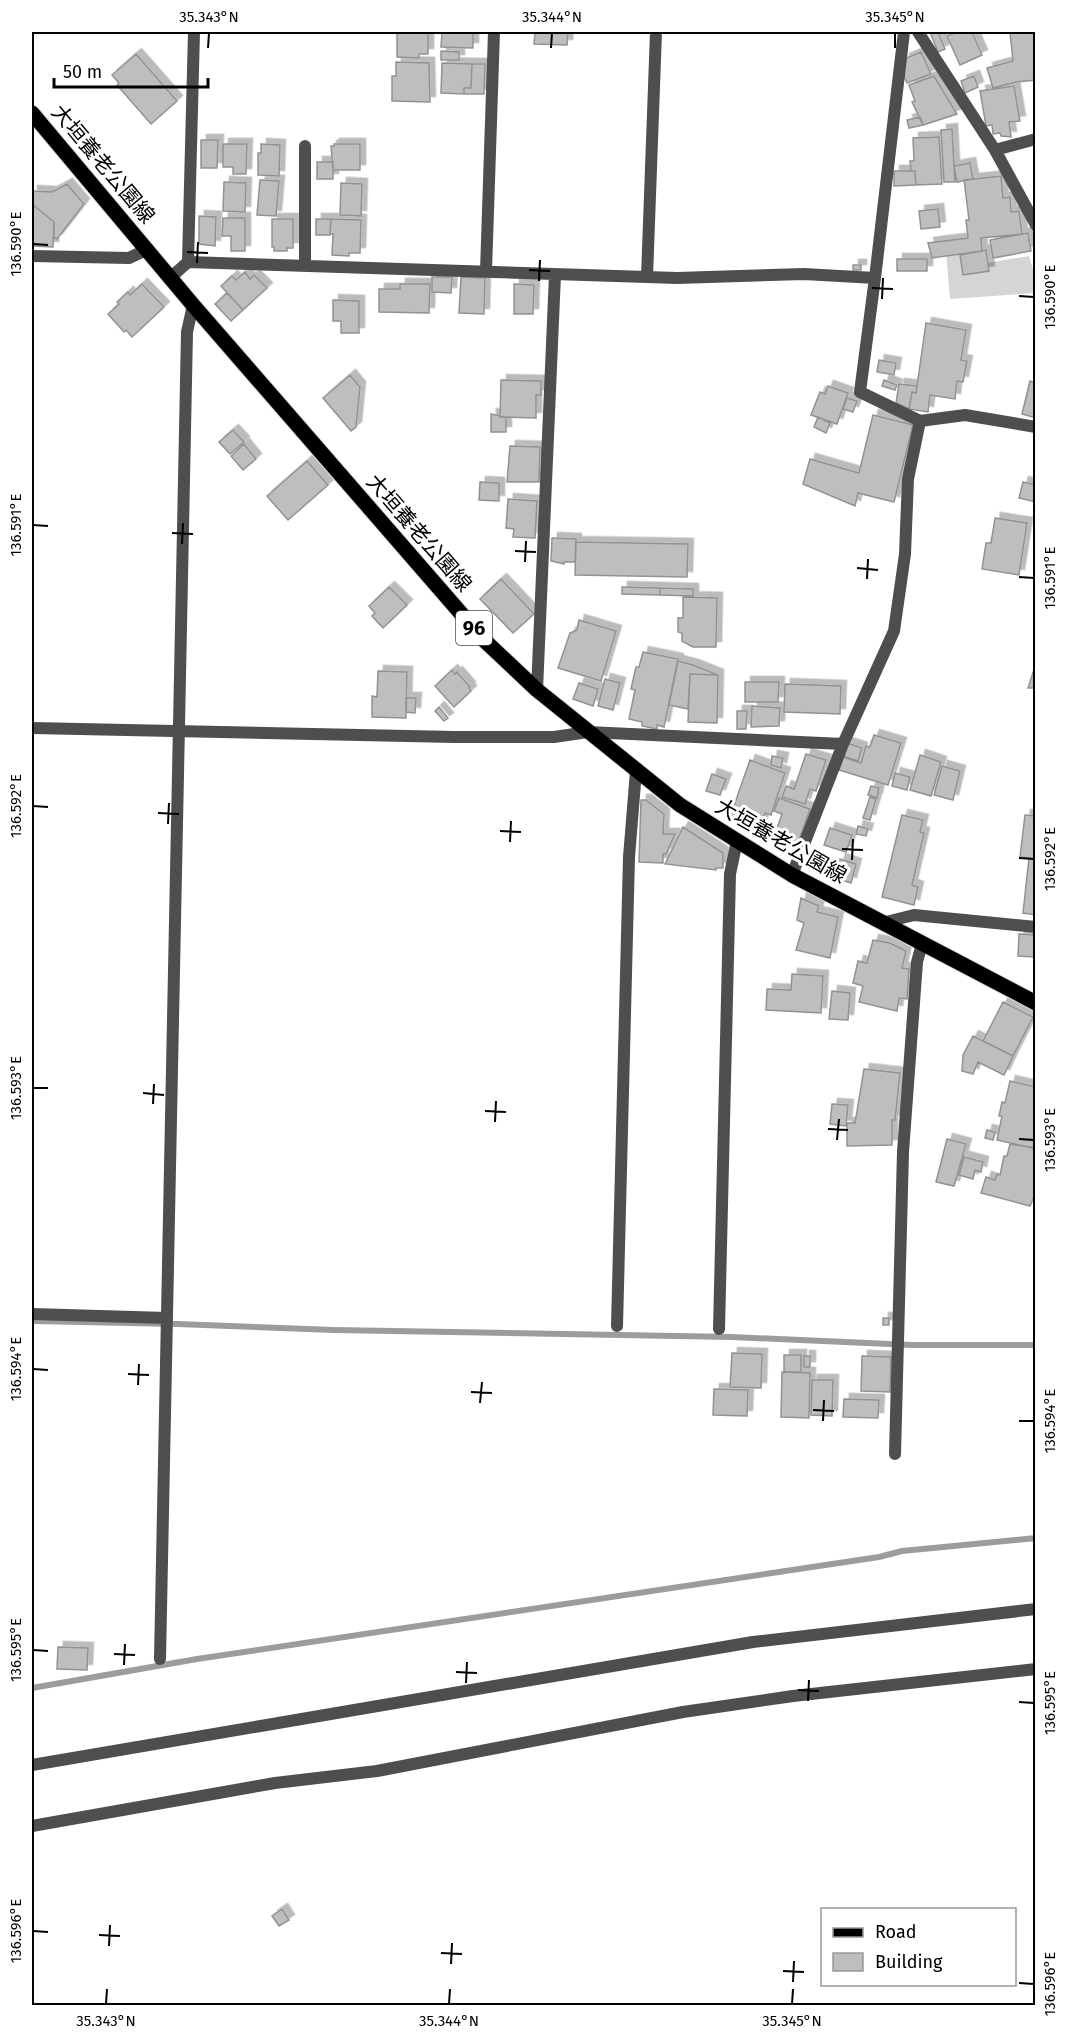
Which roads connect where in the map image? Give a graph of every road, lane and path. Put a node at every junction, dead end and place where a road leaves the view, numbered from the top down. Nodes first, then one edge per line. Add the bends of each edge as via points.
1 (194, 32) edge
2 (494, 32) edge
3 (656, 32) edge
4 (904, 32) edge
5 (918, 32) edge
6 (32, 113) edge
7 (1035, 139) edge
8 (305, 146) dead end
9 (995, 150) junction
10 (1035, 225) edge
11 (148, 249) junction
12 (32, 256) edge
13 (188, 262) junction
14 (305, 266) junction
15 (486, 271) junction
16 (555, 274) junction
17 (646, 277) junction
18 (170, 278) junction
19 (875, 278) junction
20 (193, 305) junction
21 (920, 421) junction
22 (1035, 427) edge
23 (537, 690) junction
24 (32, 728) edge
25 (178, 732) junction
26 (588, 732) junction
27 (843, 744) junction
28 (636, 771) junction
29 (737, 841) junction
30 (792, 875) junction
31 (882, 923) junction
32 (1035, 927) edge
33 (922, 944) junction
34 (1035, 1003) edge
35 (32, 1314) edge
36 (168, 1318) junction
37 (617, 1326) dead end
38 (719, 1329) dead end
39 (895, 1454) dead end
40 (1035, 1610) edge
41 (160, 1659) dead end
42 (1035, 1669) edge
43 (32, 1766) edge
44 (32, 1826) edge

1 - 13 street
2 - 15 street
3 - 17 street
4 - 19 street
5 - 9 street
6 - 11 main road, 大垣養老公園線 / 96
7 - 9 street
8 - 14 street
9 - 10 street
11 - 12 street via 129,258
11 - 18 main road, 大垣養老公園線 / 96
13 - 14 street
13 - 18 street
14 - 15 street
15 - 16 street
16 - 17 street
16 - 23 street
17 - 19 street via 804,274
18 - 20 main road, 大垣養老公園線 / 96
19 - 21 street via 860,392
20 - 23 main road, 大垣養老公園線 / 96 via 485,641
20 - 25 street via 187,332
21 - 22 street via 965,415
21 - 27 street via 908,479 894,631
23 - 26 main road, 大垣養老公園線 / 96
24 - 25 street
25 - 26 street via 554,737
25 - 36 street
26 - 27 street
26 - 28 main road, 大垣養老公園線 / 96
27 - 30 street
28 - 29 main road, 大垣養老公園線 / 96
28 - 37 street via 629,857
29 - 30 main road, 大垣養老公園線 / 96
29 - 38 street via 730,874
30 - 31 main road, 大垣養老公園線 / 96
31 - 32 street via 914,915
31 - 33 main road, 大垣養老公園線 / 96
33 - 34 main road, 大垣養老公園線 / 96
33 - 39 street via 917,963 903,1152
35 - 36 street
36 - 41 street
40 - 43 street via 753,1642
42 - 44 street via 682,1712 377,1771 275,1784

